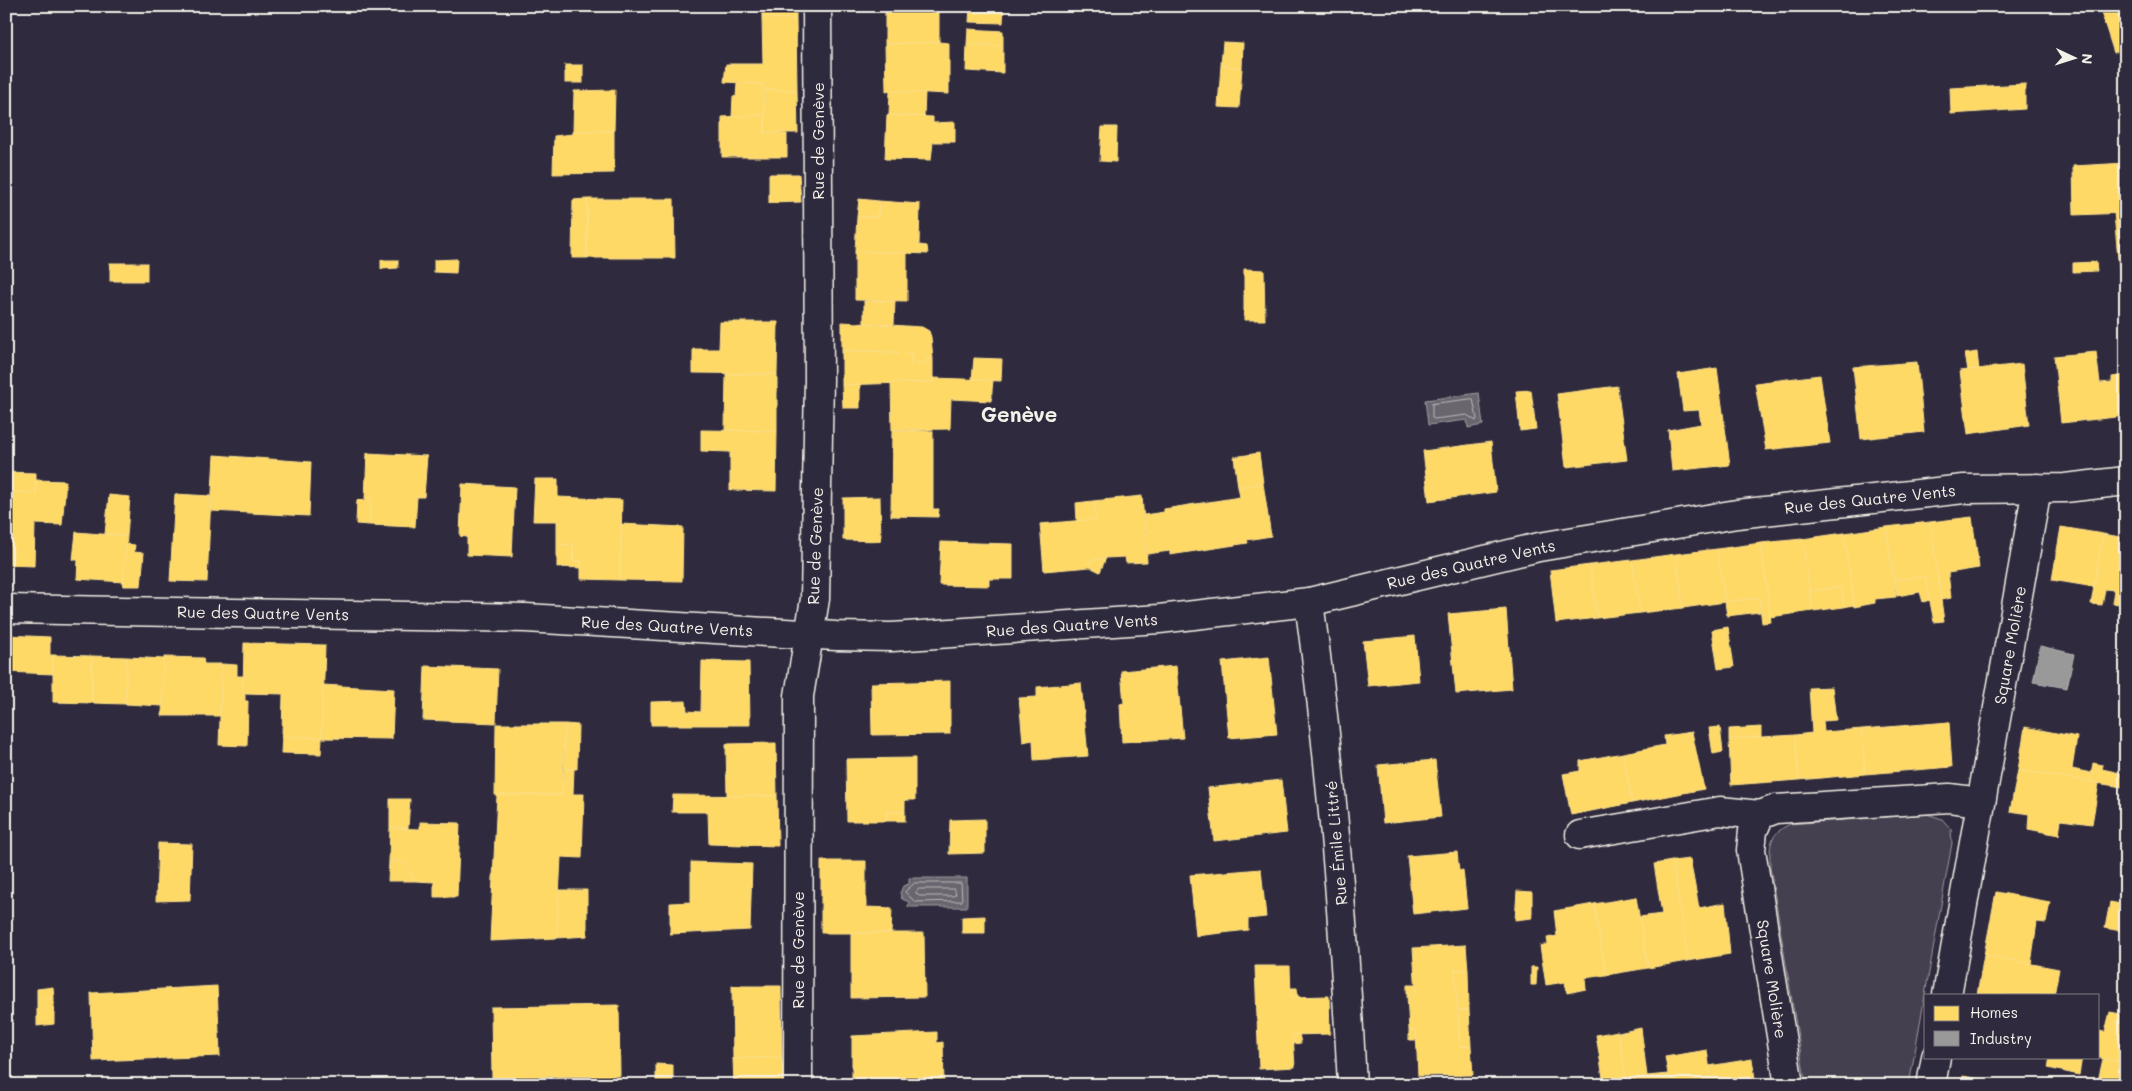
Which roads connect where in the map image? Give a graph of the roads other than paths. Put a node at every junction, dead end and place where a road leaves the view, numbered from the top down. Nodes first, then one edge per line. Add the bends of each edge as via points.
1 (817, 6) edge
2 (2126, 481) edge
3 (2037, 488) junction
4 (1309, 602) junction
5 (6, 609) edge
6 (809, 634) junction
7 (1981, 802) junction
8 (1760, 815) junction
9 (1580, 835) dead end
10 (1947, 994) edge
11 (1936, 1058) edge
12 (798, 1085) edge
13 (1352, 1085) edge
14 (1789, 1085) edge
15 (1931, 1085) edge

1 - 6 street, Rue de Genève via 819,379 815,599
2 - 3 street, Rue des Quatre Vents
3 - 4 street, Rue des Quatre Vents via 1964,489 1736,514 1539,547
3 - 7 street, Square Molière
4 - 6 street, Rue des Quatre Vents via 1159,619 912,636
4 - 13 street, Rue Émile Littré via 1326,732 1344,932
5 - 6 street, Rue des Quatre Vents via 526,618
6 - 12 street, Rue de Genève via 799,696
7 - 8 street via 1949,798 1776,809
7 - 10 street, Square Molière
8 - 9 street via 1720,811
8 - 14 street, Square Molière via 1753,831 1751,850
11 - 15 street

